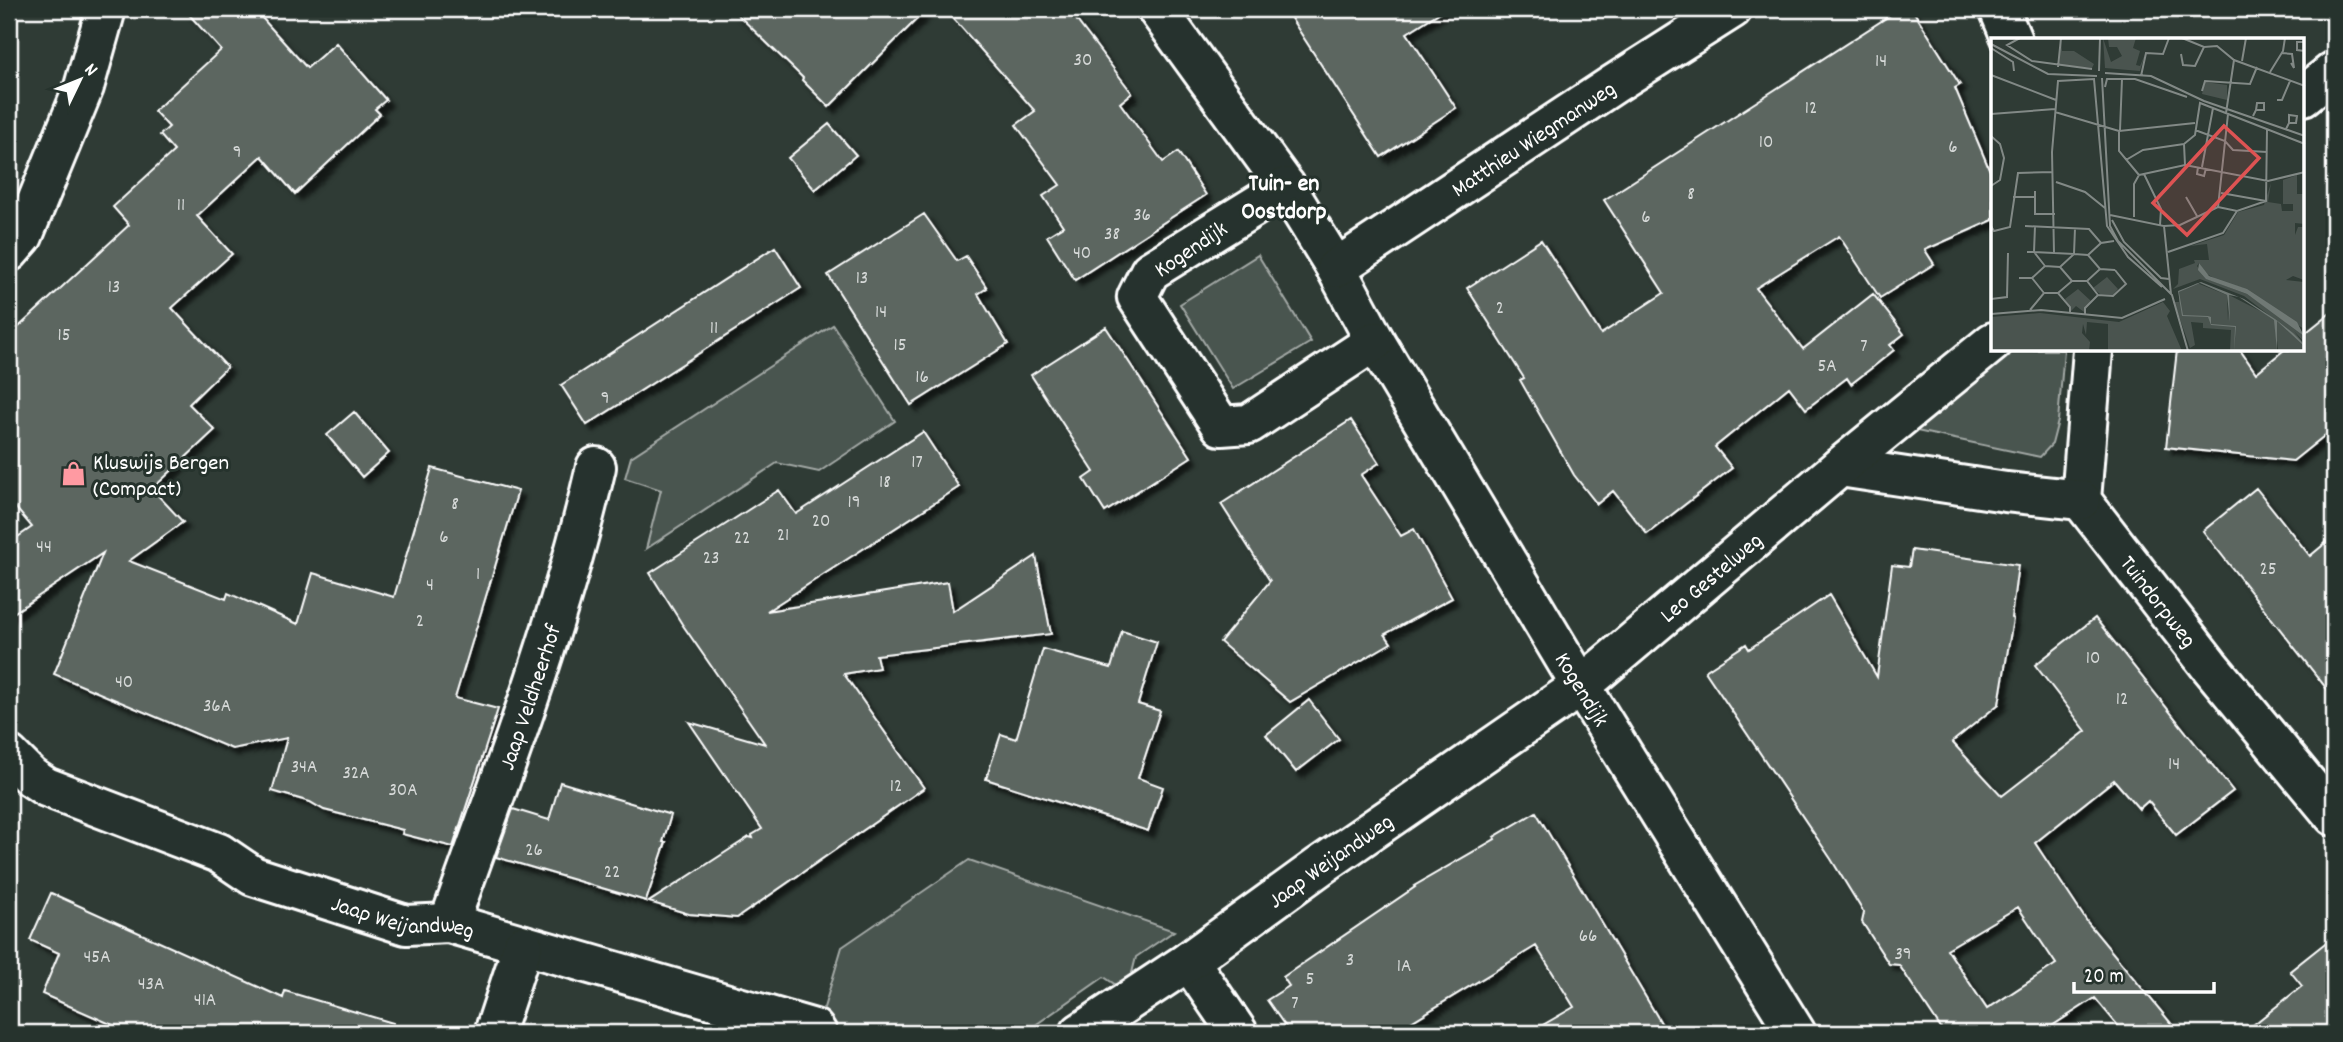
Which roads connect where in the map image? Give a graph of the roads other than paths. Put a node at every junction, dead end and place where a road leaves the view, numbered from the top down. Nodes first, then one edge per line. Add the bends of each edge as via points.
1 (106, 9) edge
2 (1157, 9) edge
3 (1732, 9) edge
4 (1999, 9) edge
5 (2011, 38) edge
6 (2334, 72) edge
7 (2304, 95) edge
8 (1286, 187) junction
9 (9, 252) edge
10 (1336, 268) junction
11 (1375, 341) junction
12 (1991, 344) edge
13 (2094, 352) edge
14 (596, 467) dead end
15 (1840, 467) junction
16 (2081, 500) junction
17 (1581, 686) junction
18 (9, 755) edge
19 (2334, 816) edge
20 (449, 923) junction
21 (523, 945) junction
22 (1189, 961) junction
23 (494, 1033) edge
24 (817, 1033) edge
25 (1080, 1033) edge
26 (1238, 1033) edge
27 (1796, 1033) edge

1 - 9 street via 84,87 23,236
2 - 8 street, Kogendijk
3 - 10 street, Matthieu Wiegmanweg
4 - 5 street
6 - 7 street
8 - 10 street, Kogendijk
8 - 11 street, Kogendijk via 1150,271 1137,297 1221,426 1249,424
10 - 11 street, Kogendijk
11 - 17 street, Kogendijk
12 - 15 street, Leo Gestelweg
13 - 16 street
14 - 20 street, Jaap Veldheerhof via 542,661
15 - 16 street
15 - 17 street, Leo Gestelweg
16 - 19 street, Tuindorpweg
17 - 22 street, Jaap Weijandweg
17 - 27 street, Kogendijk
18 - 20 street, Jaap Weijandweg via 46,787 219,853 253,876 406,925
20 - 21 street, Jaap Weijandweg
21 - 23 street
21 - 24 street, Jaap Weijandweg
22 - 25 street, Jaap Weijandweg
22 - 26 street

